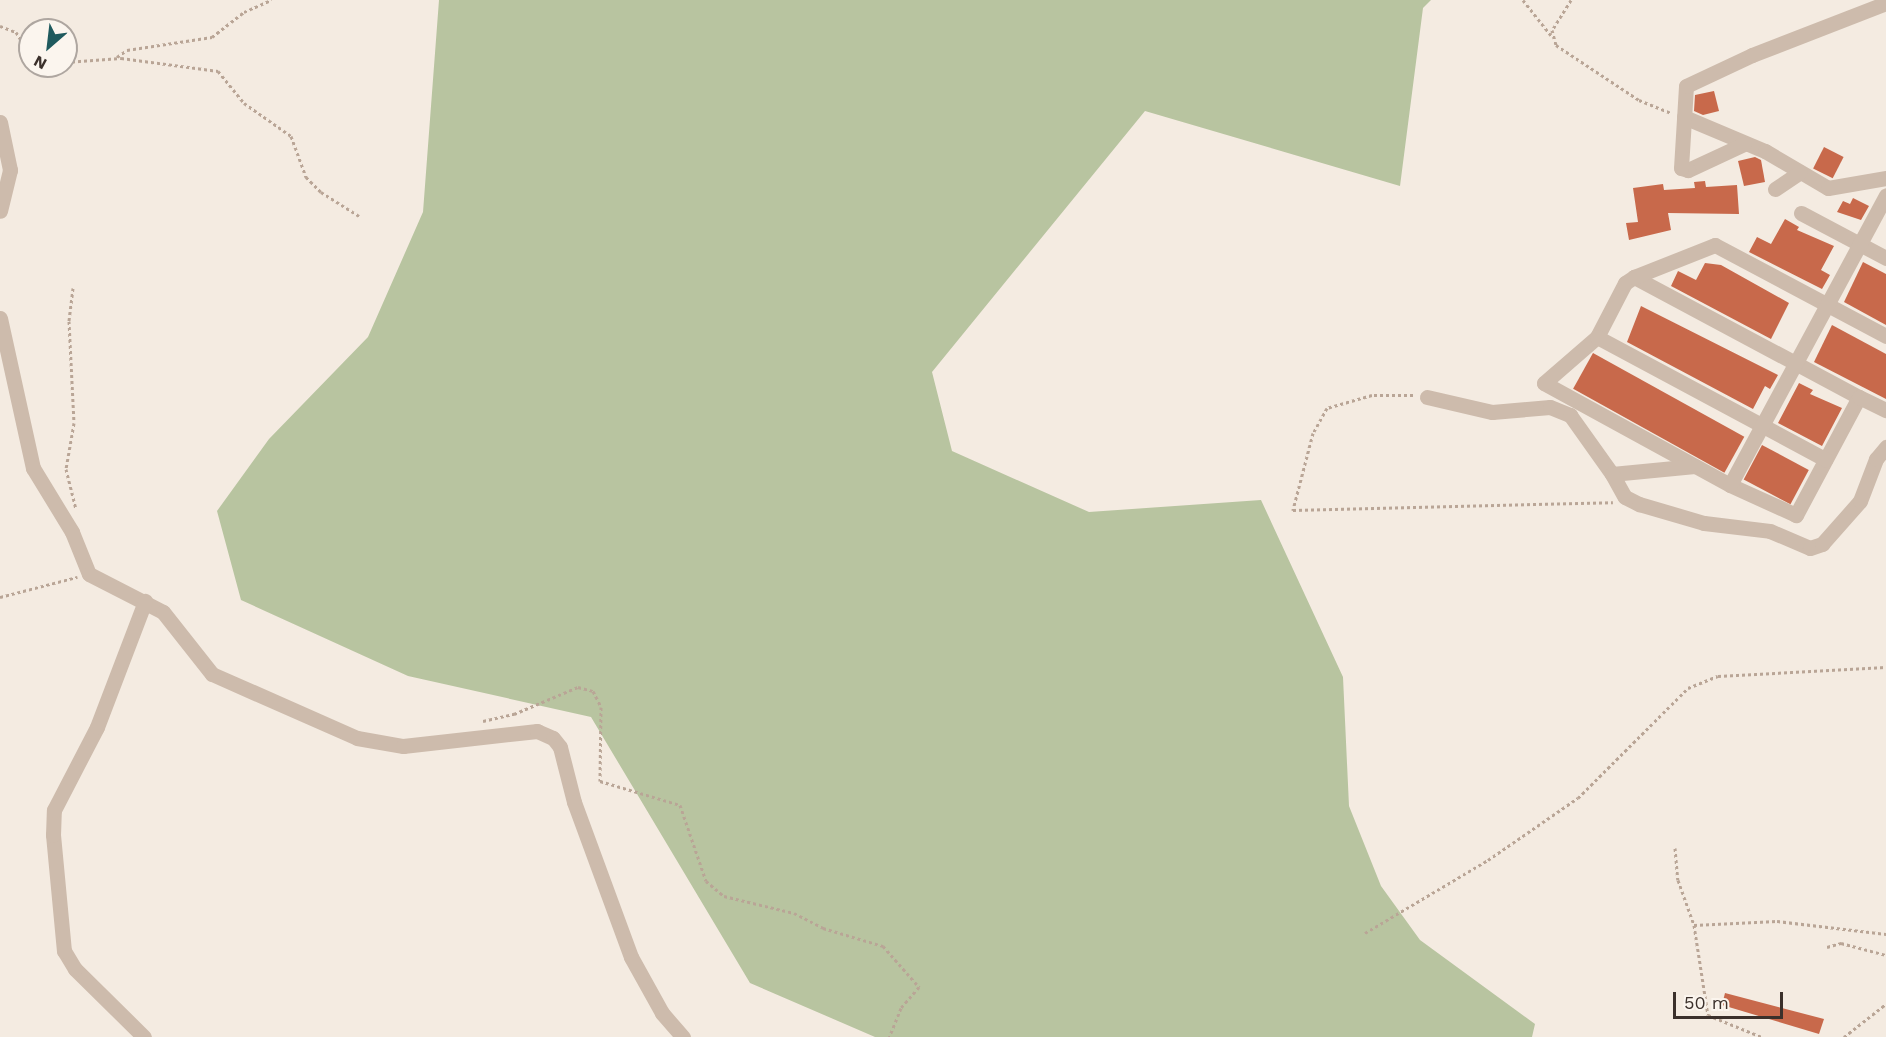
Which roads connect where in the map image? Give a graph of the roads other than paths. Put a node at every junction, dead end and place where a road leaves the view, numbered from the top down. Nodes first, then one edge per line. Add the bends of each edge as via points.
1 (1886, 3) edge
2 (1684, 117) junction
3 (0, 122) edge
4 (1744, 144) junction
5 (1800, 172) junction
6 (1886, 178) edge
7 (1775, 189) dead end
8 (1886, 195) edge
9 (0, 211) edge
10 (1801, 213) dead end
11 (1860, 244) junction
12 (1886, 258) edge
13 (1634, 277) junction
14 (1828, 304) junction
15 (0, 318) edge
16 (1886, 336) edge
17 (1597, 337) junction
18 (1794, 363) junction
19 (1427, 397) road end
20 (1859, 397) junction
21 (1886, 410) edge
22 (1761, 425) junction
23 (1886, 447) edge
24 (1825, 459) junction
25 (1695, 466) junction
26 (1611, 474) junction
27 (1730, 485) junction
28 (145, 601) junction
29 (144, 1037) edge
30 (683, 1037) edge

1 - 2 street via 1706,74 1686,86
2 - 4 street
2 - 4 street via 1681,168 1688,170
3 - 9 street via 9,170
4 - 5 street
5 - 6 street via 1827,188
5 - 7 street
8 - 11 street
10 - 11 street
11 - 12 street
11 - 14 street
13 - 14 street via 1715,245
13 - 17 street via 1625,283
13 - 18 street
14 - 16 street
14 - 18 street
15 - 28 street via 33,468 72,532 89,574
17 - 22 street
17 - 25 street via 1544,383
18 - 20 street
18 - 22 street
19 - 26 street via 1492,411 1550,407 1570,415
20 - 21 street
20 - 24 street
22 - 24 street
22 - 27 street
23 - 26 street via 1876,459 1860,501 1822,544 1810,548 1770,531 1704,523 1632,500
24 - 27 street via 1797,515
25 - 26 street
25 - 27 street
28 - 29 street via 97,727 54,810 52,835 64,951 75,969
28 - 30 street via 172,620 212,674 357,738 403,746 537,731 554,738 630,957 662,1013

